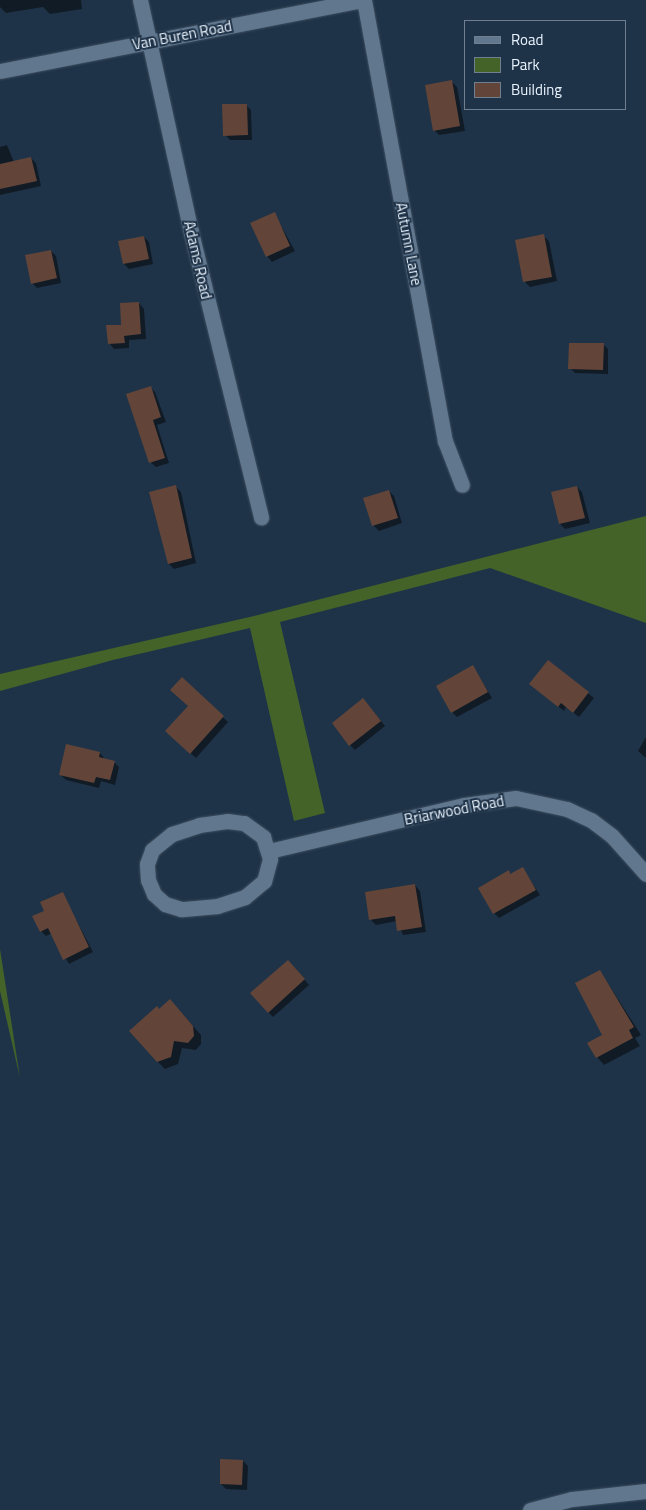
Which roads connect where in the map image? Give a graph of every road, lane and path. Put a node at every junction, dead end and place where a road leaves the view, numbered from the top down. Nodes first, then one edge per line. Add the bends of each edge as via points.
1 (140, 0) edge
2 (364, 0) edge
3 (148, 41) junction
4 (0, 71) edge
5 (462, 485) dead end
6 (261, 518) dead end
7 (269, 851) junction
8 (646, 874) edge
9 (644, 1495) edge
10 (530, 1510) edge

1 - 3 street, Adams Road
2 - 3 street, Van Buren Road
2 - 5 street, Autumn Lane via 445,441
3 - 4 street, Van Buren Road
3 - 6 street, Adams Road
7 - 7 street via 268,874 259,888 245,897 218,906 173,908 159,899 148,880 147,864 158,843 172,834 199,825 227,821 244,823 258,831
7 - 8 street, Briarwood Road via 464,805 516,798 550,804 591,820 625,848
9 - 10 street via 572,1499

